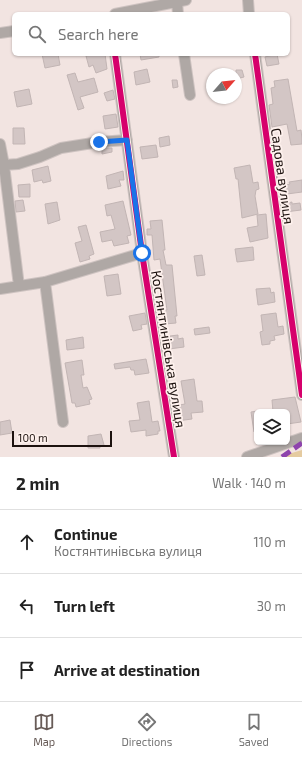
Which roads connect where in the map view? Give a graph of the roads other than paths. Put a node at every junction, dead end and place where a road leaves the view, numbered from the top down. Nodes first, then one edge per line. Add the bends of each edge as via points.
1 (248, 0) edge
2 (181, 1) edge
3 (125, 12) edge
4 (178, 12) edge
5 (249, 12) edge
6 (12, 31) edge
7 (0, 34) edge
8 (115, 56) edge
9 (184, 56) edge
10 (255, 56) edge
11 (190, 95) dead end
12 (127, 140) junction
13 (0, 144) edge
14 (4, 165) junction
15 (5, 200) edge
16 (142, 253) junction
17 (44, 282) junction
18 (20, 286) junction
19 (0, 289) edge
20 (302, 395) edge
21 (63, 422) dead end
22 (302, 438) edge
23 (174, 457) edge
24 (247, 457) edge

1 - 5 street
2 - 3 street
2 - 4 street
6 - 7 street
8 - 12 street, Костянтинівська вулиця
9 - 11 street
10 - 20 street, Садова вулиця
12 - 14 street via 61,148 18,164
12 - 16 street, Костянтинівська вулиця
13 - 14 street
14 - 15 street
15 - 18 street
16 - 17 street
16 - 23 street, Костянтинівська вулиця
17 - 18 street
17 - 21 street
18 - 19 street
22 - 24 street

